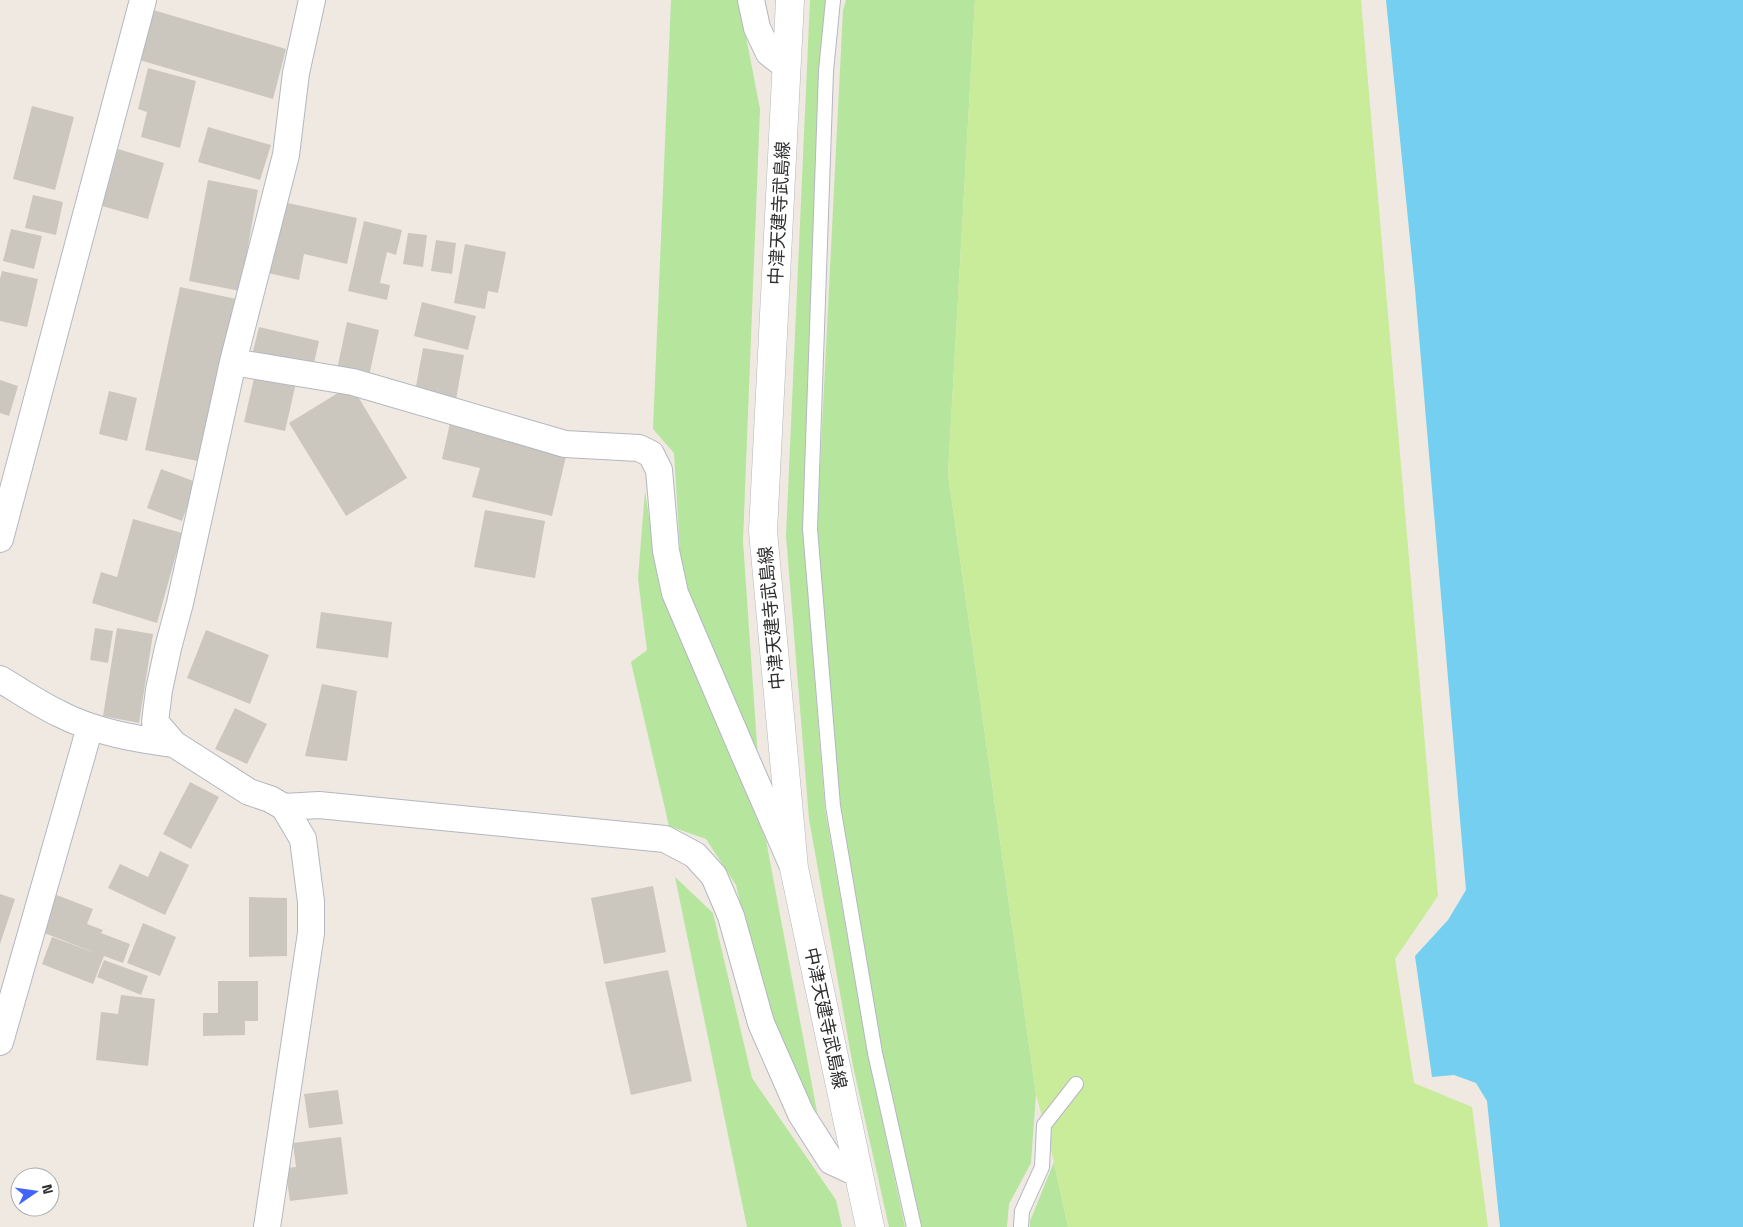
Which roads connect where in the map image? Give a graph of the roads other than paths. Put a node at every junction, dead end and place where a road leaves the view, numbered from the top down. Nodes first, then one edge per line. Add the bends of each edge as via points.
1 (143, 0) edge
2 (312, 0) edge
3 (751, 0) edge
4 (790, 0) edge
5 (833, 0) edge
6 (787, 67) junction
7 (233, 362) junction
8 (0, 538) edge
9 (0, 679) edge
10 (90, 727) junction
11 (174, 744) junction
12 (284, 807) junction
13 (794, 868) junction
14 (0, 1042) edge
15 (1076, 1084) dead end
16 (859, 1174) junction
17 (267, 1227) edge
18 (870, 1227) edge
19 (914, 1227) edge
20 (1021, 1227) edge

1 - 8 street
2 - 7 street via 296,73 286,155
3 - 6 street via 756,28 769,53
4 - 6 main road, 中津天建寺武島線
5 - 19 lane via 826,71 810,529 833,806 875,1053
6 - 13 main road, 中津天建寺武島線 via 763,531
7 - 11 street via 159,690 155,722
7 - 13 street via 353,382 564,444 639,448 651,454 659,470 666,551 675,592
9 - 10 street via 60,714
10 - 11 street via 141,740
10 - 14 street
11 - 12 street via 249,792
12 - 16 street via 319,805 665,839 695,855 714,876 731,916 761,1023 801,1114 831,1162
12 - 17 street via 303,839 311,902 311,933
13 - 16 main road, 中津天建寺武島線
15 - 20 lane via 1044,1125 1042,1166 1022,1211
16 - 18 main road, 中津天建寺武島線

